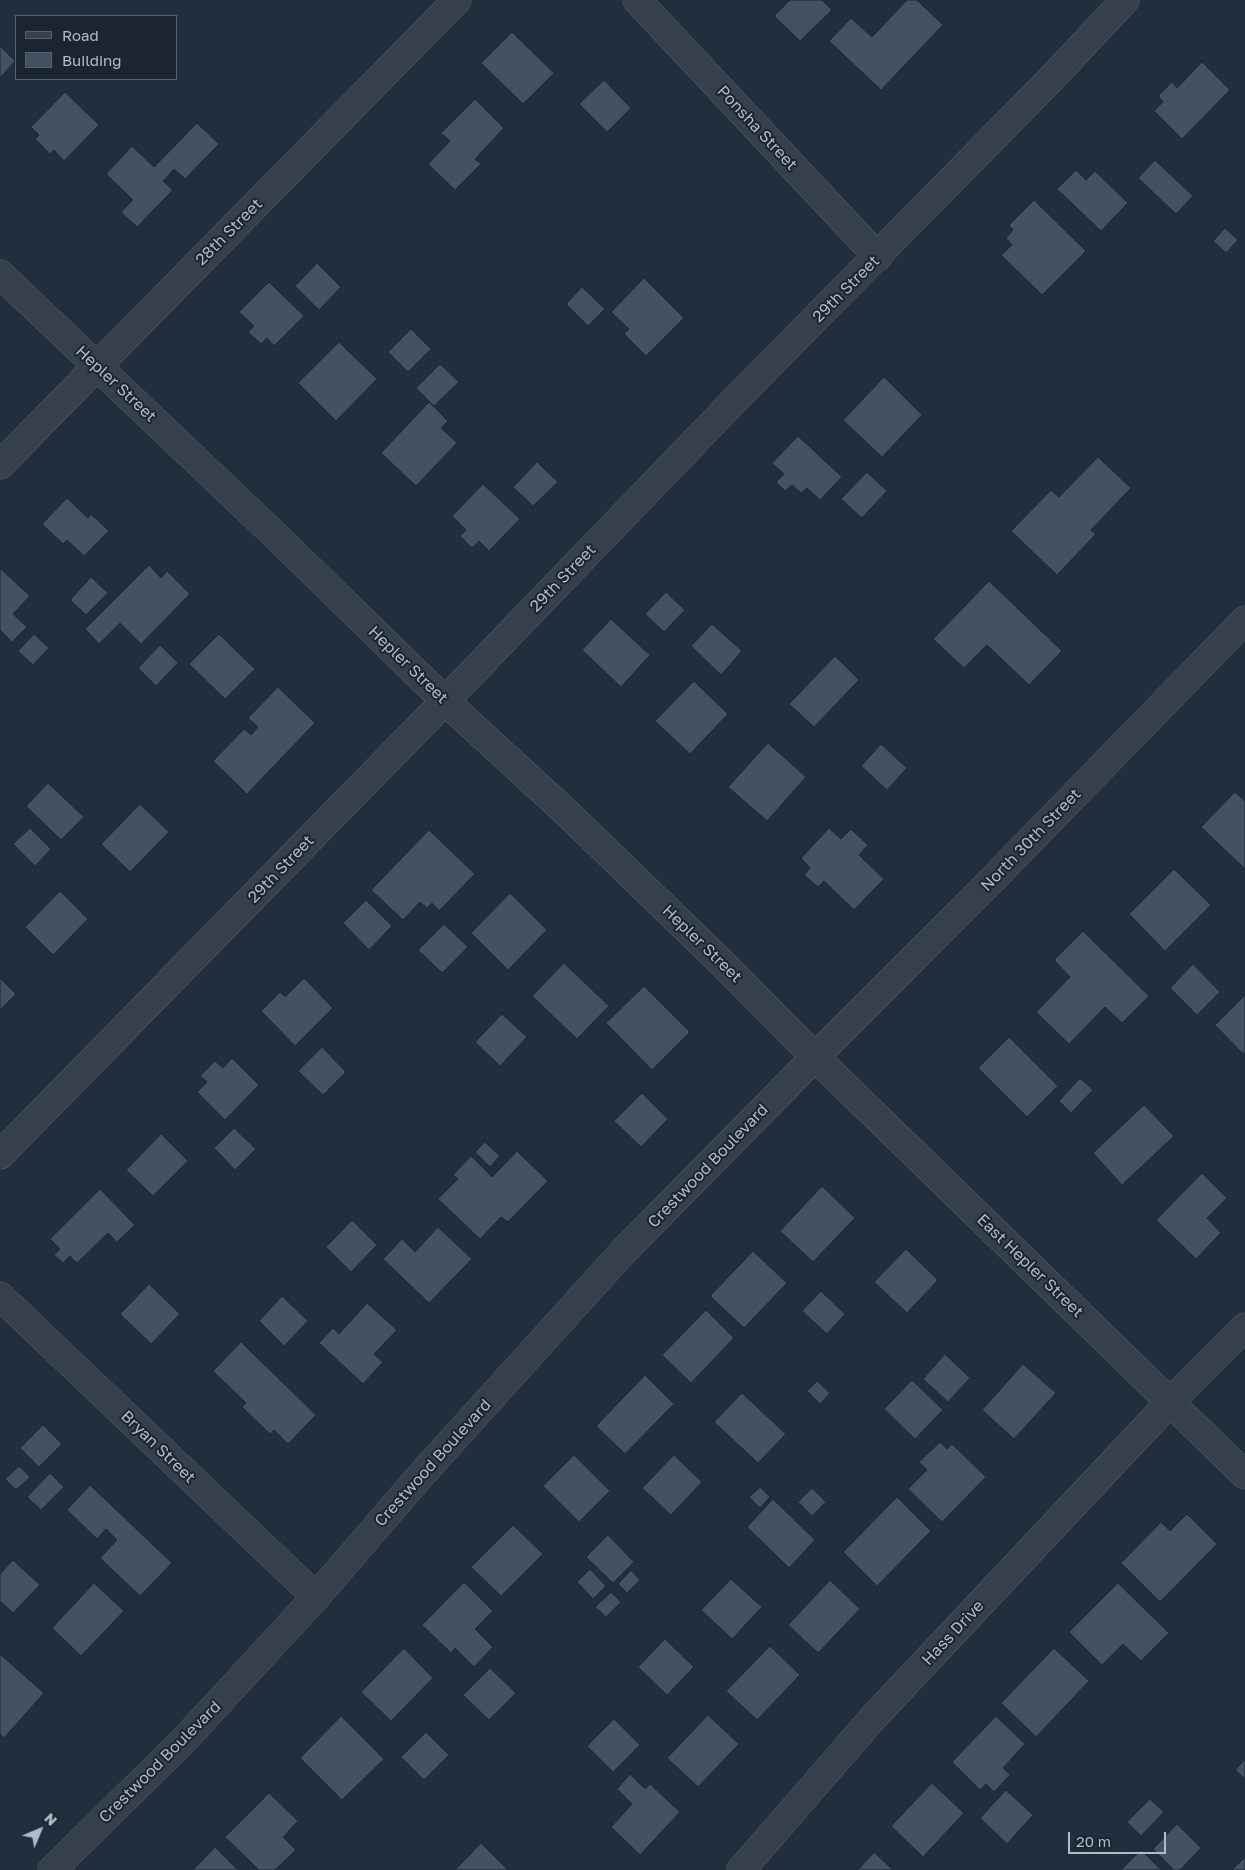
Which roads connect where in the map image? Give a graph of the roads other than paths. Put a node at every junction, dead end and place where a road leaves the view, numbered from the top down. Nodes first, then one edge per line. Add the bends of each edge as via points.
1 (458, 0) edge
2 (637, 0) edge
3 (1125, 0) edge
4 (878, 257) junction
5 (0, 274) edge
6 (97, 366) junction
7 (0, 465) edge
8 (1245, 620) edge
9 (445, 701) junction
10 (815, 1057) junction
11 (0, 1156) edge
12 (0, 1296) edge
13 (1245, 1327) edge
14 (1170, 1402) junction
15 (1245, 1475) edge
16 (316, 1597) junction
17 (52, 1870) edge
18 (741, 1870) edge

1 - 6 street, 28th Street
2 - 4 street, Ponsha Street
3 - 4 street, 29th Street
4 - 9 street, 29th Street via 733,402
5 - 6 street, Hepler Street
6 - 7 street, 28th Street
6 - 9 street, Hepler Street
8 - 10 street, North 30th Street
9 - 10 street, Hepler Street via 568,814
9 - 11 street, 29th Street
10 - 14 street, East Hepler Street
10 - 16 street, Crestwood Boulevard via 622,1253 422,1474
12 - 16 street, Bryan Street
13 - 14 street, Hass Drive
14 - 15 street, East Hepler Street
14 - 18 street, Hass Drive via 872,1719
16 - 17 street, Crestwood Boulevard via 184,1740

